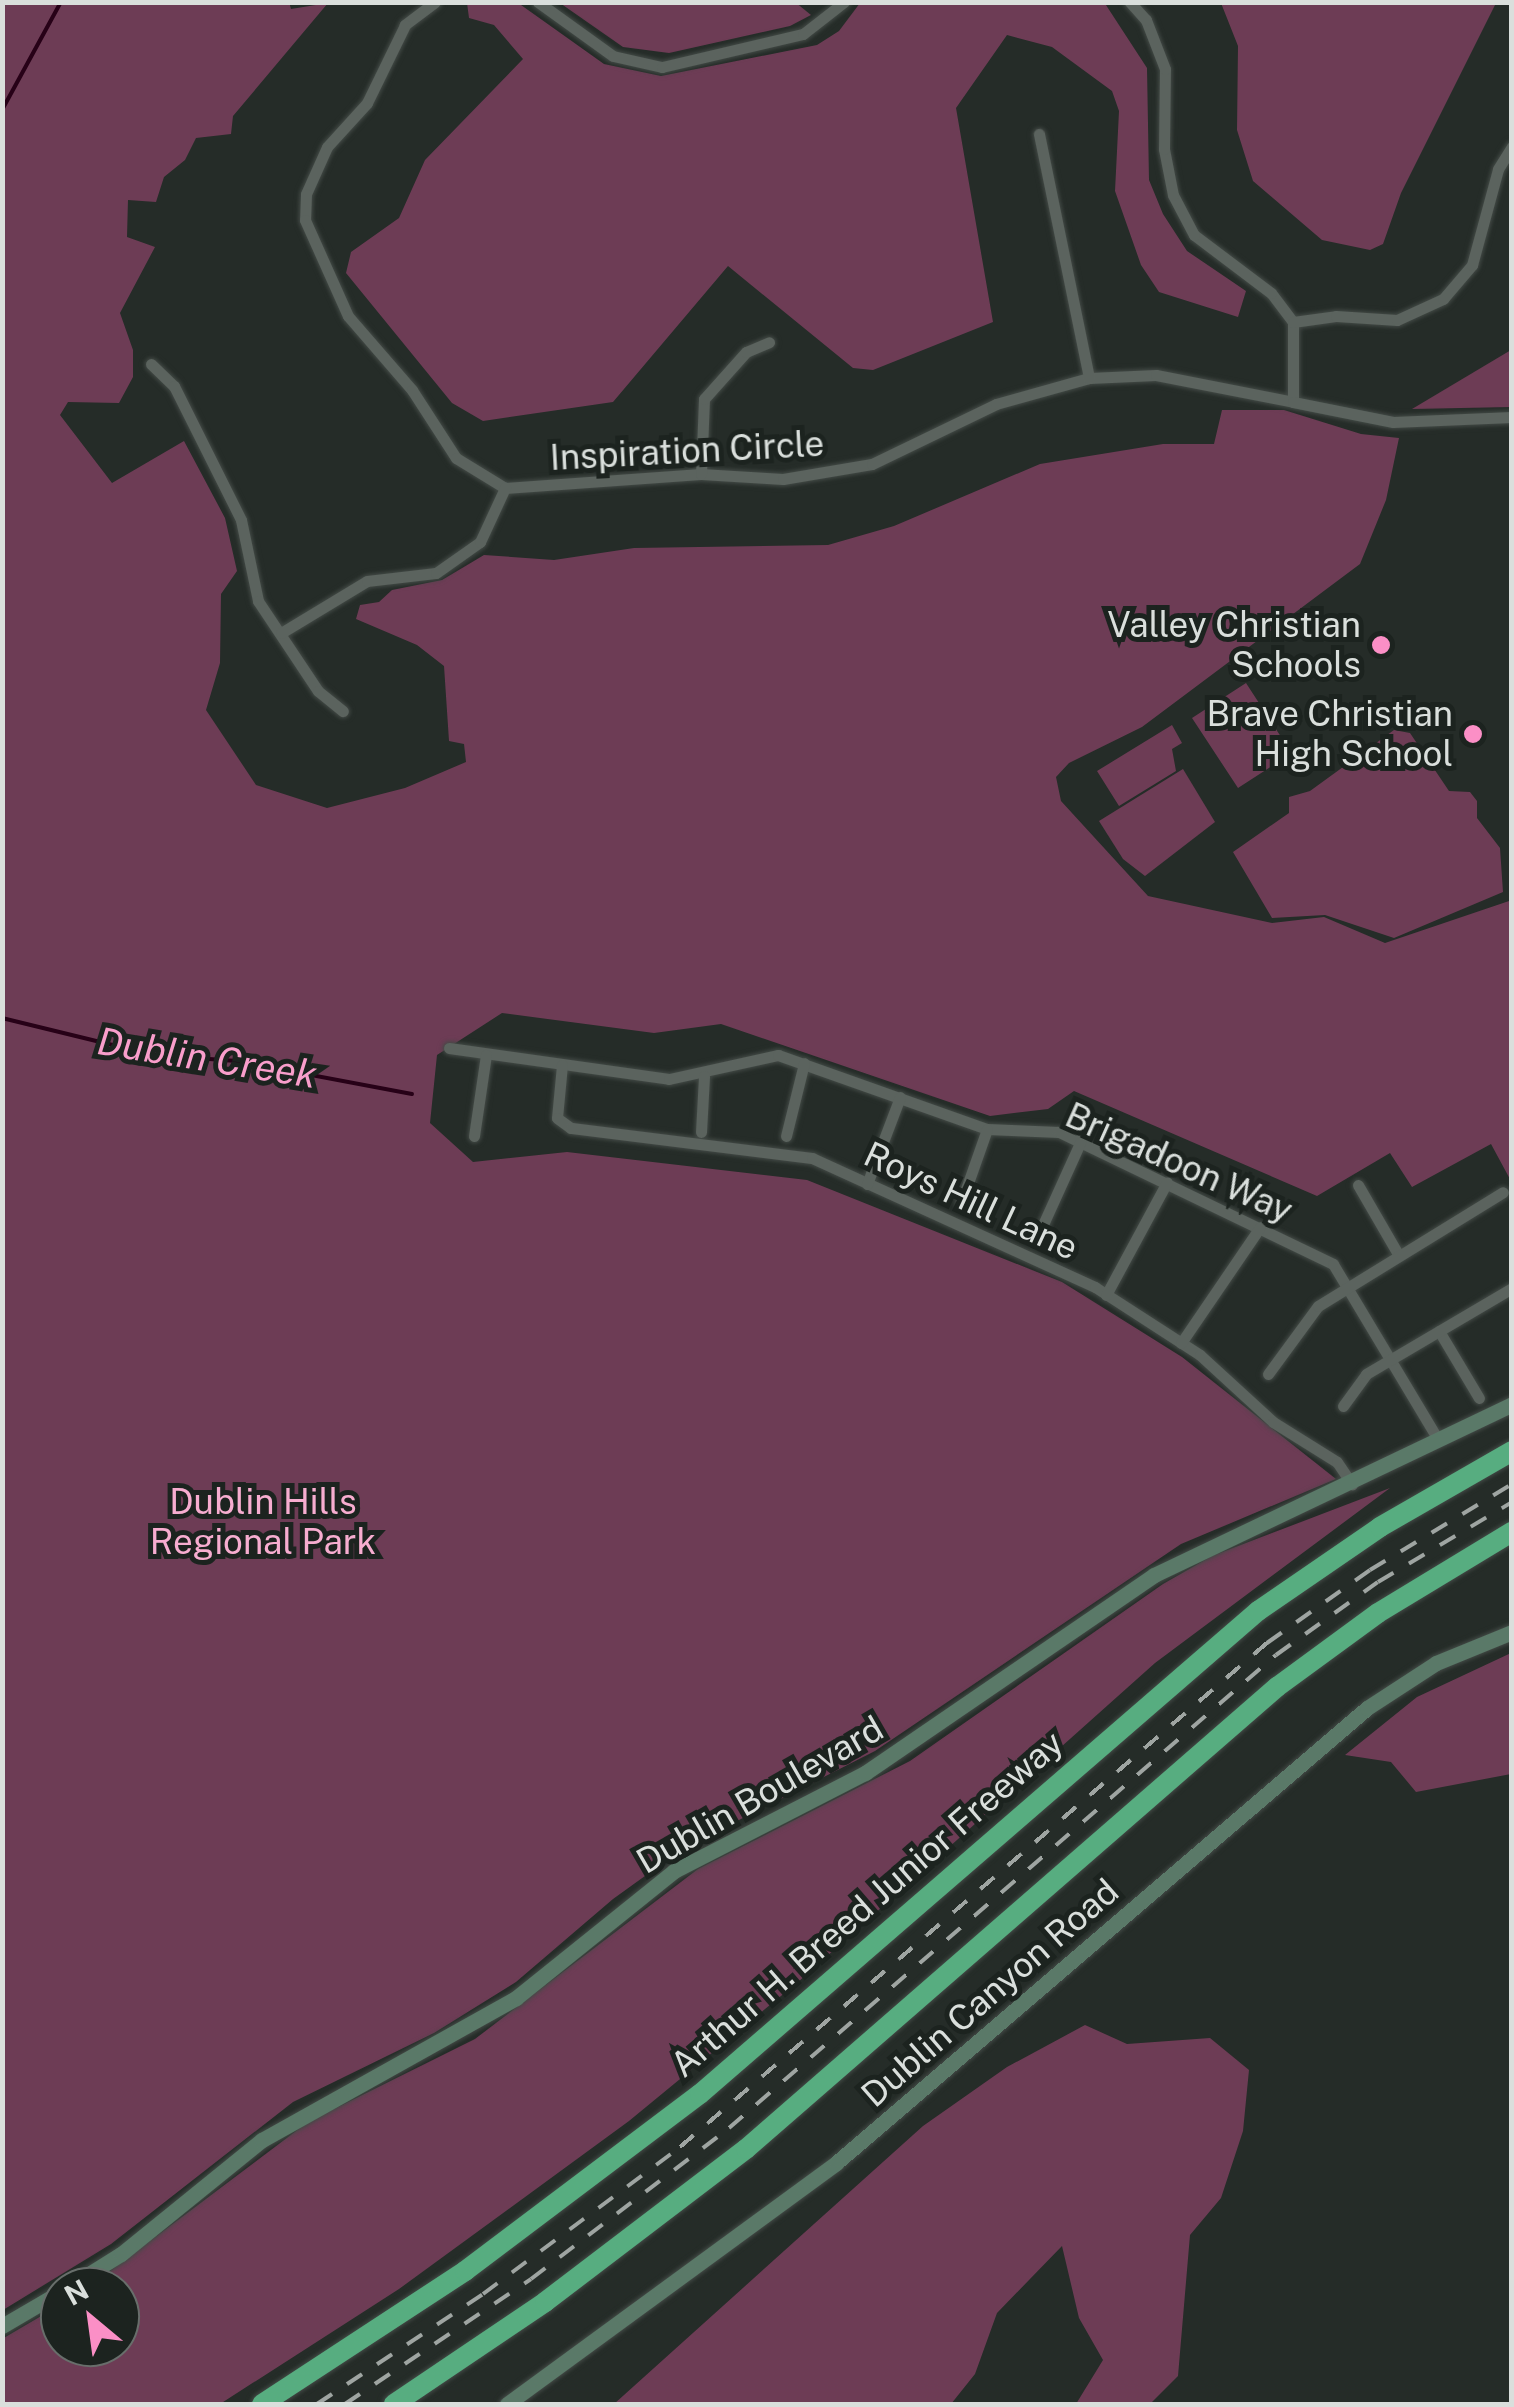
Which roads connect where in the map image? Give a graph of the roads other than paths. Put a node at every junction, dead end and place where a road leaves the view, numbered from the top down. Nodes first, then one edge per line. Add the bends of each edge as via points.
1 (436, 2) edge
2 (538, 2) edge
3 (844, 2) edge
4 (1130, 2) edge
5 (1039, 134) dead end
6 (1512, 147) edge
7 (1293, 322) junction
8 (768, 342) dead end
9 (151, 364) dead end
10 (1089, 378) junction
11 (1293, 402) junction
12 (1512, 417) edge
13 (701, 474) junction
14 (506, 488) junction
15 (281, 633) junction
16 (343, 710) dead end
17 (449, 1048) dead end
18 (486, 1056) junction
19 (804, 1063) junction
20 (562, 1065) junction
21 (704, 1076) junction
22 (900, 1097) junction
23 (987, 1129) junction
24 (700, 1132) dead end
25 (474, 1136) dead end
26 (786, 1136) dead end
27 (1080, 1143) junction
28 (1167, 1182) junction
29 (867, 1184) junction
30 (1358, 1186) dead end
31 (1503, 1192) dead end
32 (961, 1204) dead end
33 (1260, 1227) junction
34 (1036, 1240) dead end
35 (1398, 1254) junction
36 (1346, 1284) junction
37 (1512, 1288) edge
38 (1106, 1295) junction
39 (1438, 1332) junction
40 (1181, 1343) junction
41 (1393, 1358) junction
42 (1268, 1374) dead end
43 (1478, 1398) dead end
44 (1512, 1404) edge
45 (1342, 1406) dead end
46 (1439, 1441) junction
47 (1512, 1451) edge
48 (1352, 1484) junction
49 (1512, 1532) edge
50 (1512, 1632) edge
51 (97, 2267) edge
52 (40, 2304) edge
53 (2, 2326) edge
54 (262, 2404) edge
55 (394, 2404) edge
56 (506, 2404) edge

1 - 14 street, Inspiration Circle via 405,26 366,102 327,148 312,176 305,220 348,316 412,390 456,458
2 - 3 street via 612,56 662,66 803,34
4 - 7 street via 1146,20 1164,70 1164,149 1180,213 1207,248 1271,293
5 - 10 street
6 - 7 street via 1498,169 1472,264 1443,300 1397,320 1336,316
7 - 11 street
8 - 13 street via 746,352 704,399
9 - 15 street via 174,386 241,520 258,601
10 - 11 street, Inspiration Circle via 1156,375
10 - 13 street, Inspiration Circle via 996,404 872,464 783,479
11 - 12 street, Inspiration Circle via 1393,422
13 - 14 street, Inspiration Circle
14 - 15 street via 480,542 436,573 367,581
15 - 16 street via 318,691
17 - 18 street, Brigadoon Way
18 - 20 street, Brigadoon Way
18 - 25 street
19 - 21 street, Brigadoon Way via 778,1056
19 - 22 street, Brigadoon Way
19 - 26 street
20 - 21 street, Brigadoon Way via 669,1079
20 - 29 street, Roys Hill Lane via 557,1118 570,1128 812,1158
21 - 24 street
22 - 23 street, Brigadoon Way
22 - 29 street
23 - 27 street, Brigadoon Way via 1060,1132
23 - 32 street
27 - 28 street, Brigadoon Way
27 - 34 street
28 - 33 street, Brigadoon Way
28 - 38 street
29 - 38 street, Roys Hill Lane
30 - 35 street
31 - 35 street
33 - 36 street, Brigadoon Way via 1333,1264
33 - 40 street
35 - 36 street
36 - 41 street, Brigadoon Way
36 - 42 street via 1318,1306
37 - 39 street
38 - 40 street, Roys Hill Lane
39 - 41 street
39 - 43 street
40 - 48 street, Roys Hill Lane via 1273,1422 1336,1462
41 - 45 street via 1366,1374
41 - 46 street, Brigadoon Way
44 - 46 street, Dublin Boulevard
46 - 48 street, Dublin Boulevard
47 - 54 highway, Arthur H. Breed Junior Freeway via 1390,1520 1258,1612 675,2114 465,2271
48 - 51 street, Dublin Boulevard via 1191,1554 865,1773 674,1871 516,1998 262,2140
49 - 55 highway via 1400,1598 1277,1686 746,2149 558,2292
50 - 56 street, Dublin Canyon Road via 1424,1670 1356,1716 836,2163 669,2292
52 - 53 street

